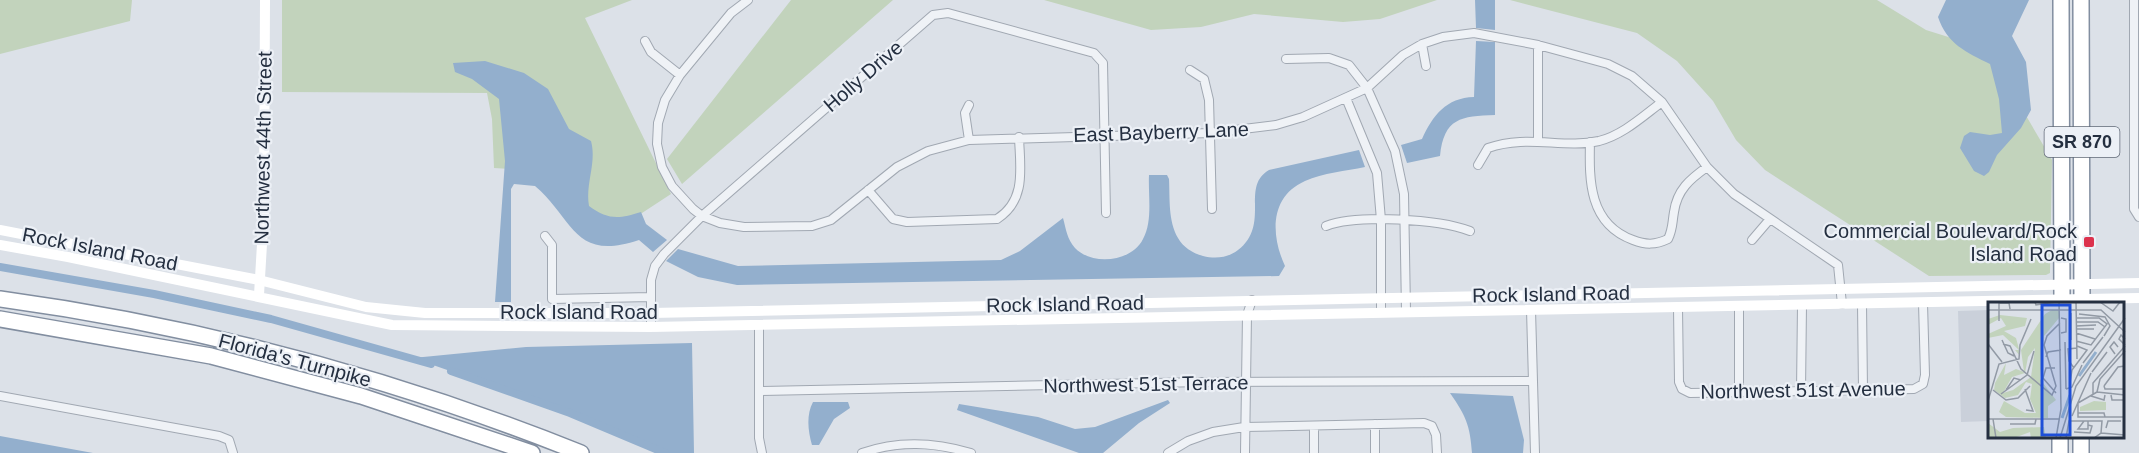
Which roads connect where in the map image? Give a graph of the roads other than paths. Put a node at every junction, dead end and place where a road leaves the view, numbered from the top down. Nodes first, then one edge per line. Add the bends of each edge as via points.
1 (265, 0) edge
2 (748, 0) edge
3 (2061, 0) edge
4 (2081, 0) edge
5 (2134, 0) edge
6 (645, 41) dead end
7 (1422, 44) junction
8 (1538, 45) junction
9 (1286, 59) dead end
10 (1426, 66) dead end
11 (1190, 70) dead end
12 (680, 75) junction
13 (1367, 88) junction
14 (1346, 98) junction
15 (1662, 102) junction
16 (969, 105) dead end
17 (1211, 133) junction
18 (1104, 134) junction
19 (1019, 137) junction
20 (969, 140) junction
21 (1538, 141) junction
22 (1590, 142) junction
23 (1479, 165) dead end
24 (1707, 167) junction
25 (868, 190) junction
26 (1212, 209) dead end
27 (1106, 213) dead end
28 (702, 216) junction
29 (2139, 217) edge
30 (1405, 219) junction
31 (1770, 219) junction
32 (1381, 220) junction
33 (1326, 226) dead end
34 (0, 230) edge
35 (1470, 231) dead end
36 (545, 236) dead end
37 (1752, 240) dead end
38 (0, 245) edge
39 (259, 280) junction
40 (2139, 283) edge
41 (1841, 289) junction
42 (259, 295) junction
43 (1406, 296) junction
44 (2062, 296) edge
45 (2082, 296) edge
46 (651, 297) junction
47 (1381, 297) junction
48 (2139, 298) edge
49 (0, 299) edge
50 (1252, 300) junction
51 (1923, 303) junction
52 (1842, 304) junction
53 (1862, 304) junction
54 (1802, 305) junction
55 (1739, 306) junction
56 (1678, 308) junction
57 (379, 309) junction
58 (1531, 310) junction
59 (1406, 311) junction
60 (1381, 312) junction
61 (651, 313) junction
62 (1247, 315) junction
63 (0, 319) edge
64 (377, 322) junction
65 (759, 325) junction
66 (651, 327) junction
67 (1532, 381) junction
68 (1245, 383) junction
69 (1863, 390) junction
70 (760, 391) junction
71 (1801, 391) junction
72 (1739, 392) junction
73 (0, 396) edge
74 (1375, 424) junction
75 (1314, 426) junction
76 (1245, 427) junction
77 (233, 453) edge
78 (532, 453) edge
79 (581, 453) edge
80 (762, 453) edge
81 (862, 453) edge
82 (971, 453) edge
83 (1168, 453) edge
84 (1245, 453) edge
85 (1314, 453) edge
86 (1376, 453) edge
87 (1437, 453) edge
88 (1535, 453) edge

1 - 39 main road, Northwest 44th Street via 264,210
2 - 12 street via 731,13
3 - 44 highway, SR 870
4 - 45 highway, SR 870
5 - 29 street via 2134,209
6 - 12 street via 651,52
7 - 8 street, East Bayberry Lane via 1474,33
7 - 10 street
7 - 13 street, East Bayberry Lane
8 - 15 street, East Bayberry Lane via 1608,64 1632,76
8 - 21 street
9 - 13 street via 1329,58 1349,65
11 - 17 street via 1204,79
12 - 28 street via 665,100 657,144 662,167 672,186
13 - 14 street, East Bayberry Lane
13 - 30 street via 1395,151
14 - 17 street, East Bayberry Lane via 1276,125
14 - 32 street via 1377,173
15 - 22 street via 1614,136
15 - 24 street, East Bayberry Lane
16 - 20 street via 965,113
17 - 18 street, East Bayberry Lane
17 - 26 street
18 - 19 street, East Bayberry Lane
18 - 27 street, Holly Drive
18 - 28 street, Holly Drive via 1103,63 1094,53 948,13 933,15
19 - 20 street, East Bayberry Lane
19 - 25 street via 1020,185 1016,200 997,219 907,222 894,219
20 - 25 street, East Bayberry Lane via 928,151 897,167
21 - 22 street
21 - 23 street via 1504,142 1488,148
22 - 24 street via 1589,182 1595,204 1612,228 1644,244 1668,239 1674,228 1676,198 1688,181
24 - 31 street, East Bayberry Lane via 1734,194
25 - 28 street, East Bayberry Lane via 831,220 812,226 744,227
28 - 46 street, Holly Drive via 655,266
30 - 32 street
30 - 35 street
30 - 43 street
31 - 37 street
31 - 41 street, East Bayberry Lane via 1832,259 1838,266
32 - 33 street via 1340,221
32 - 47 street
34 - 39 main road, Rock Island Road
36 - 46 street via 552,245 552,299
38 - 42 main road, Rock Island Road
39 - 42 main road, Northwest 44th Street
39 - 57 main road, Rock Island Road
40 - 45 main road, Rock Island Road
41 - 43 main road, Rock Island Road
41 - 44 main road, Rock Island Road
41 - 52 street, East Bayberry Lane
42 - 64 main road, Rock Island Road
43 - 47 main road, Rock Island Road
43 - 59 street
44 - 45 main road, Rock Island Road
44 - 51 main road, Rock Island Road
45 - 48 main road, Rock Island Road
46 - 61 street, Holly Drive
47 - 50 main road, Rock Island Road
47 - 60 street
49 - 79 highway, Florida's Turnpike via 216,339 366,378
50 - 61 main road, Rock Island Road
50 - 62 street
51 - 53 main road, Rock Island Road
51 - 69 street, Northwest 51st Avenue via 1923,384 1914,389
52 - 53 main road, Rock Island Road
52 - 54 main road, Rock Island Road
53 - 69 street
54 - 55 main road, Rock Island Road
54 - 71 street
55 - 56 main road, Rock Island Road
55 - 72 street
56 - 58 main road, Rock Island Road
56 - 72 street, Northwest 51st Avenue via 1682,389 1690,393
57 - 61 main road, Rock Island Road via 425,313
57 - 64 main road
58 - 59 main road, Rock Island Road
58 - 67 street
59 - 60 main road, Rock Island Road
60 - 62 main road, Rock Island Road
61 - 66 street, Holly Drive
62 - 65 main road, Rock Island Road
62 - 68 street
63 - 78 highway, Florida's Turnpike via 211,356 361,396
64 - 66 main road, Rock Island Road via 425,327
65 - 66 main road, Rock Island Road
65 - 70 street
67 - 68 street, Northwest 51st Terrace
67 - 88 street
68 - 70 street, Northwest 51st Terrace
68 - 76 street
69 - 71 street, Northwest 51st Avenue
70 - 80 street
71 - 72 street, Northwest 51st Avenue
73 - 77 street via 230,440
74 - 75 street
74 - 86 street
74 - 87 street via 1432,426
75 - 76 street
75 - 85 street
76 - 83 street via 1214,432
76 - 84 street
81 - 82 street via 888,444 942,444

